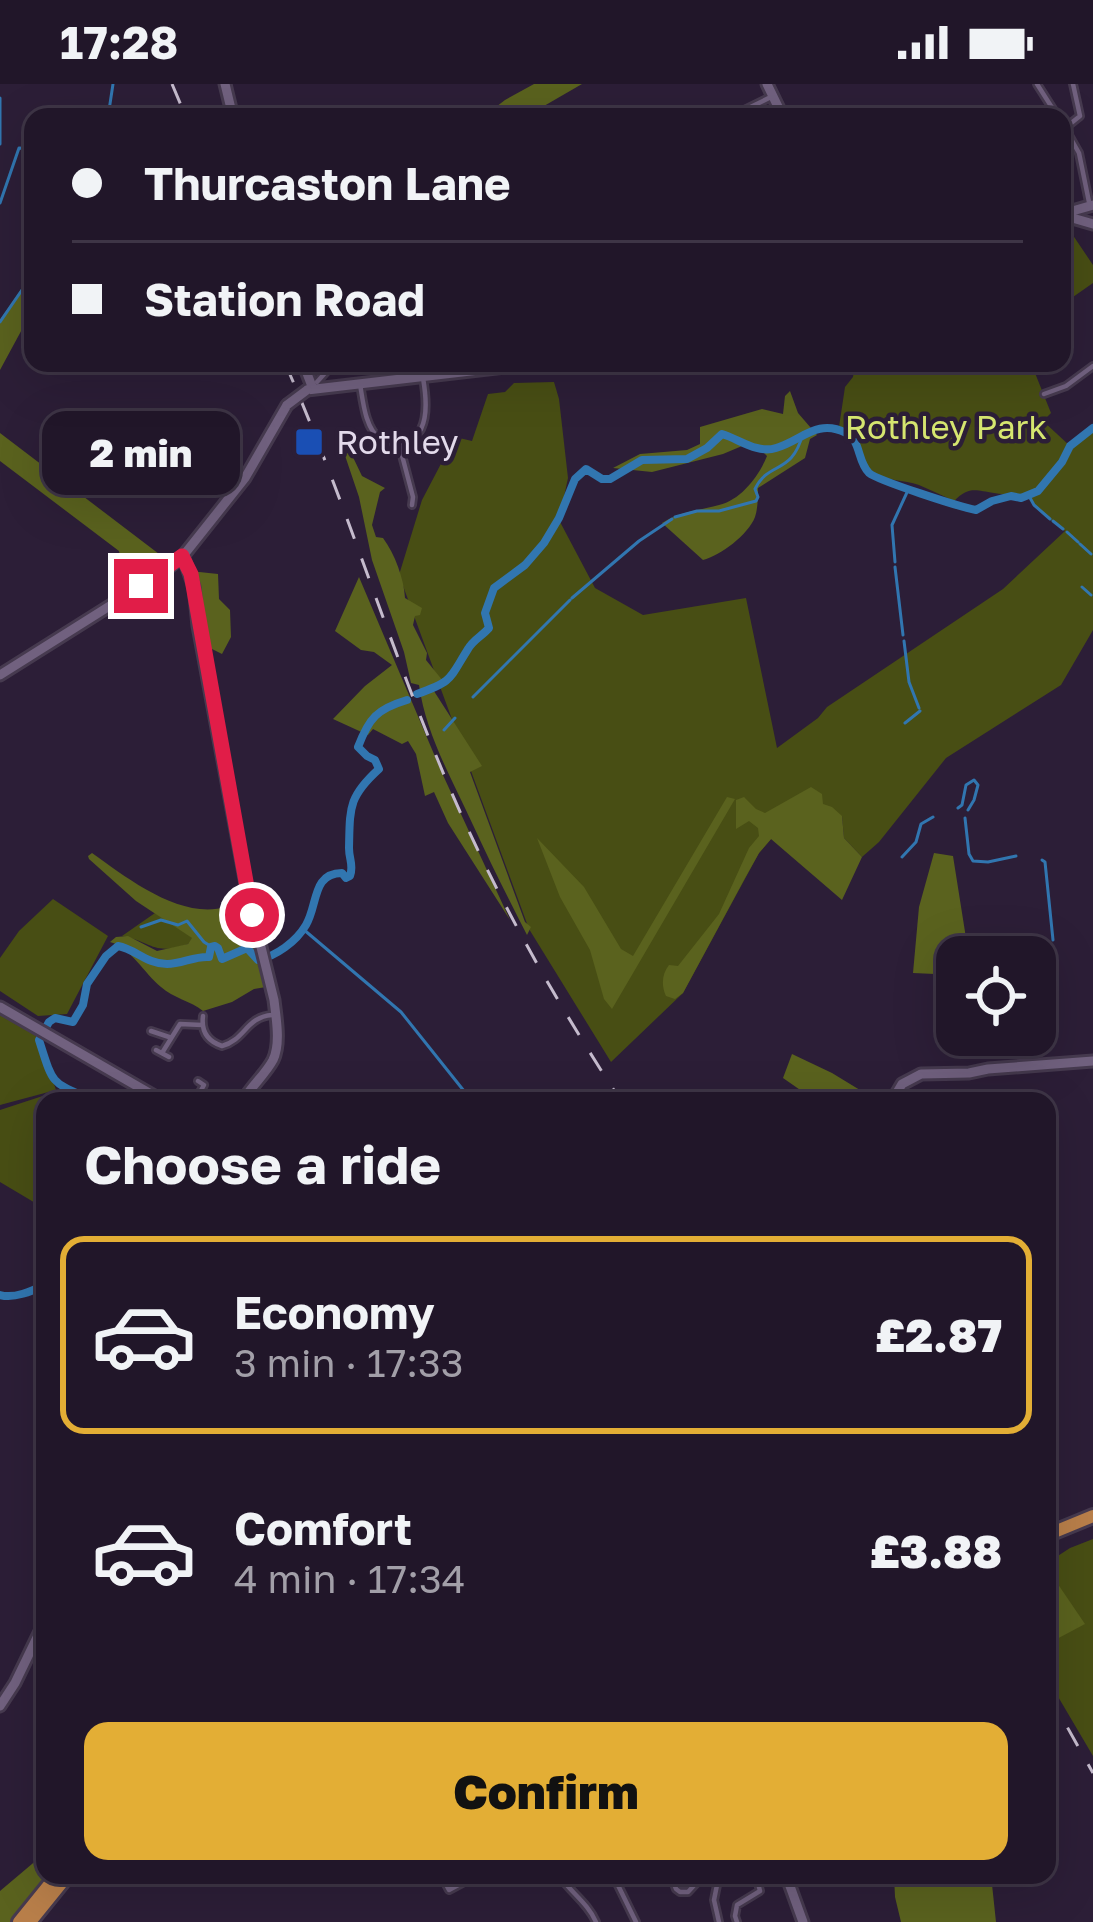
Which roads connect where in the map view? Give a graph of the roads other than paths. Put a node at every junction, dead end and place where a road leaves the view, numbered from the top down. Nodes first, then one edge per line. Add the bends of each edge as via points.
1 (767, 84) edge
2 (1073, 84) edge
3 (773, 96) junction
4 (748, 108) edge
5 (779, 108) edge
6 (1071, 120) edge
7 (1071, 139) edge
8 (1092, 206) edge
9 (1093, 366) edge
10 (306, 372) edge
11 (326, 372) edge
12 (469, 372) edge
13 (423, 378) junction
14 (360, 384) junction
15 (312, 387) junction
16 (1044, 394) dead end
17 (399, 444) junction
18 (412, 505) dead end
19 (182, 556) junction
20 (0, 675) edge
21 (0, 1007) edge
22 (276, 1015) junction
23 (203, 1016) dead end
24 (202, 1025) junction
25 (151, 1031) dead end
26 (170, 1037) junction
27 (162, 1053) dead end
28 (1093, 1061) edge
29 (204, 1085) dead end
30 (147, 1092) edge
31 (200, 1092) edge
32 (249, 1092) edge
33 (896, 1092) edge
34 (1093, 1512) edge
35 (1056, 1526) edge
36 (36, 1640) edge
37 (0, 1706) edge
38 (50, 1884) edge
39 (61, 1884) edge
40 (569, 1884) edge
41 (617, 1884) edge
42 (717, 1884) edge
43 (759, 1884) edge
44 (789, 1884) edge
45 (19, 1922) edge
46 (30, 1922) edge
47 (596, 1922) edge
48 (636, 1922) edge
49 (719, 1922) edge
50 (737, 1922) edge
51 (803, 1922) edge

1 - 3 street
2 - 6 street via 1080,116
3 - 4 street
3 - 5 street
7 - 8 street
9 - 16 street
10 - 15 street
11 - 15 street
12 - 13 street
13 - 14 street
13 - 17 street via 422,425
14 - 15 street
14 - 17 street via 378,438
15 - 19 street, bridge via 287,405 245,478
17 - 18 street
19 - 20 street
19 - 22 street
21 - 30 street
22 - 24 street via 255,1019 227,1046 212,1042
22 - 32 street via 272,1060
23 - 24 street
24 - 26 street via 180,1024
25 - 26 street
26 - 27 street
28 - 33 street via 914,1076
29 - 31 street
34 - 35 highway
36 - 37 street
38 - 45 highway
39 - 46 highway
40 - 47 street
41 - 48 street
42 - 49 street
43 - 50 street via 762,1892 737,1905
44 - 51 street

